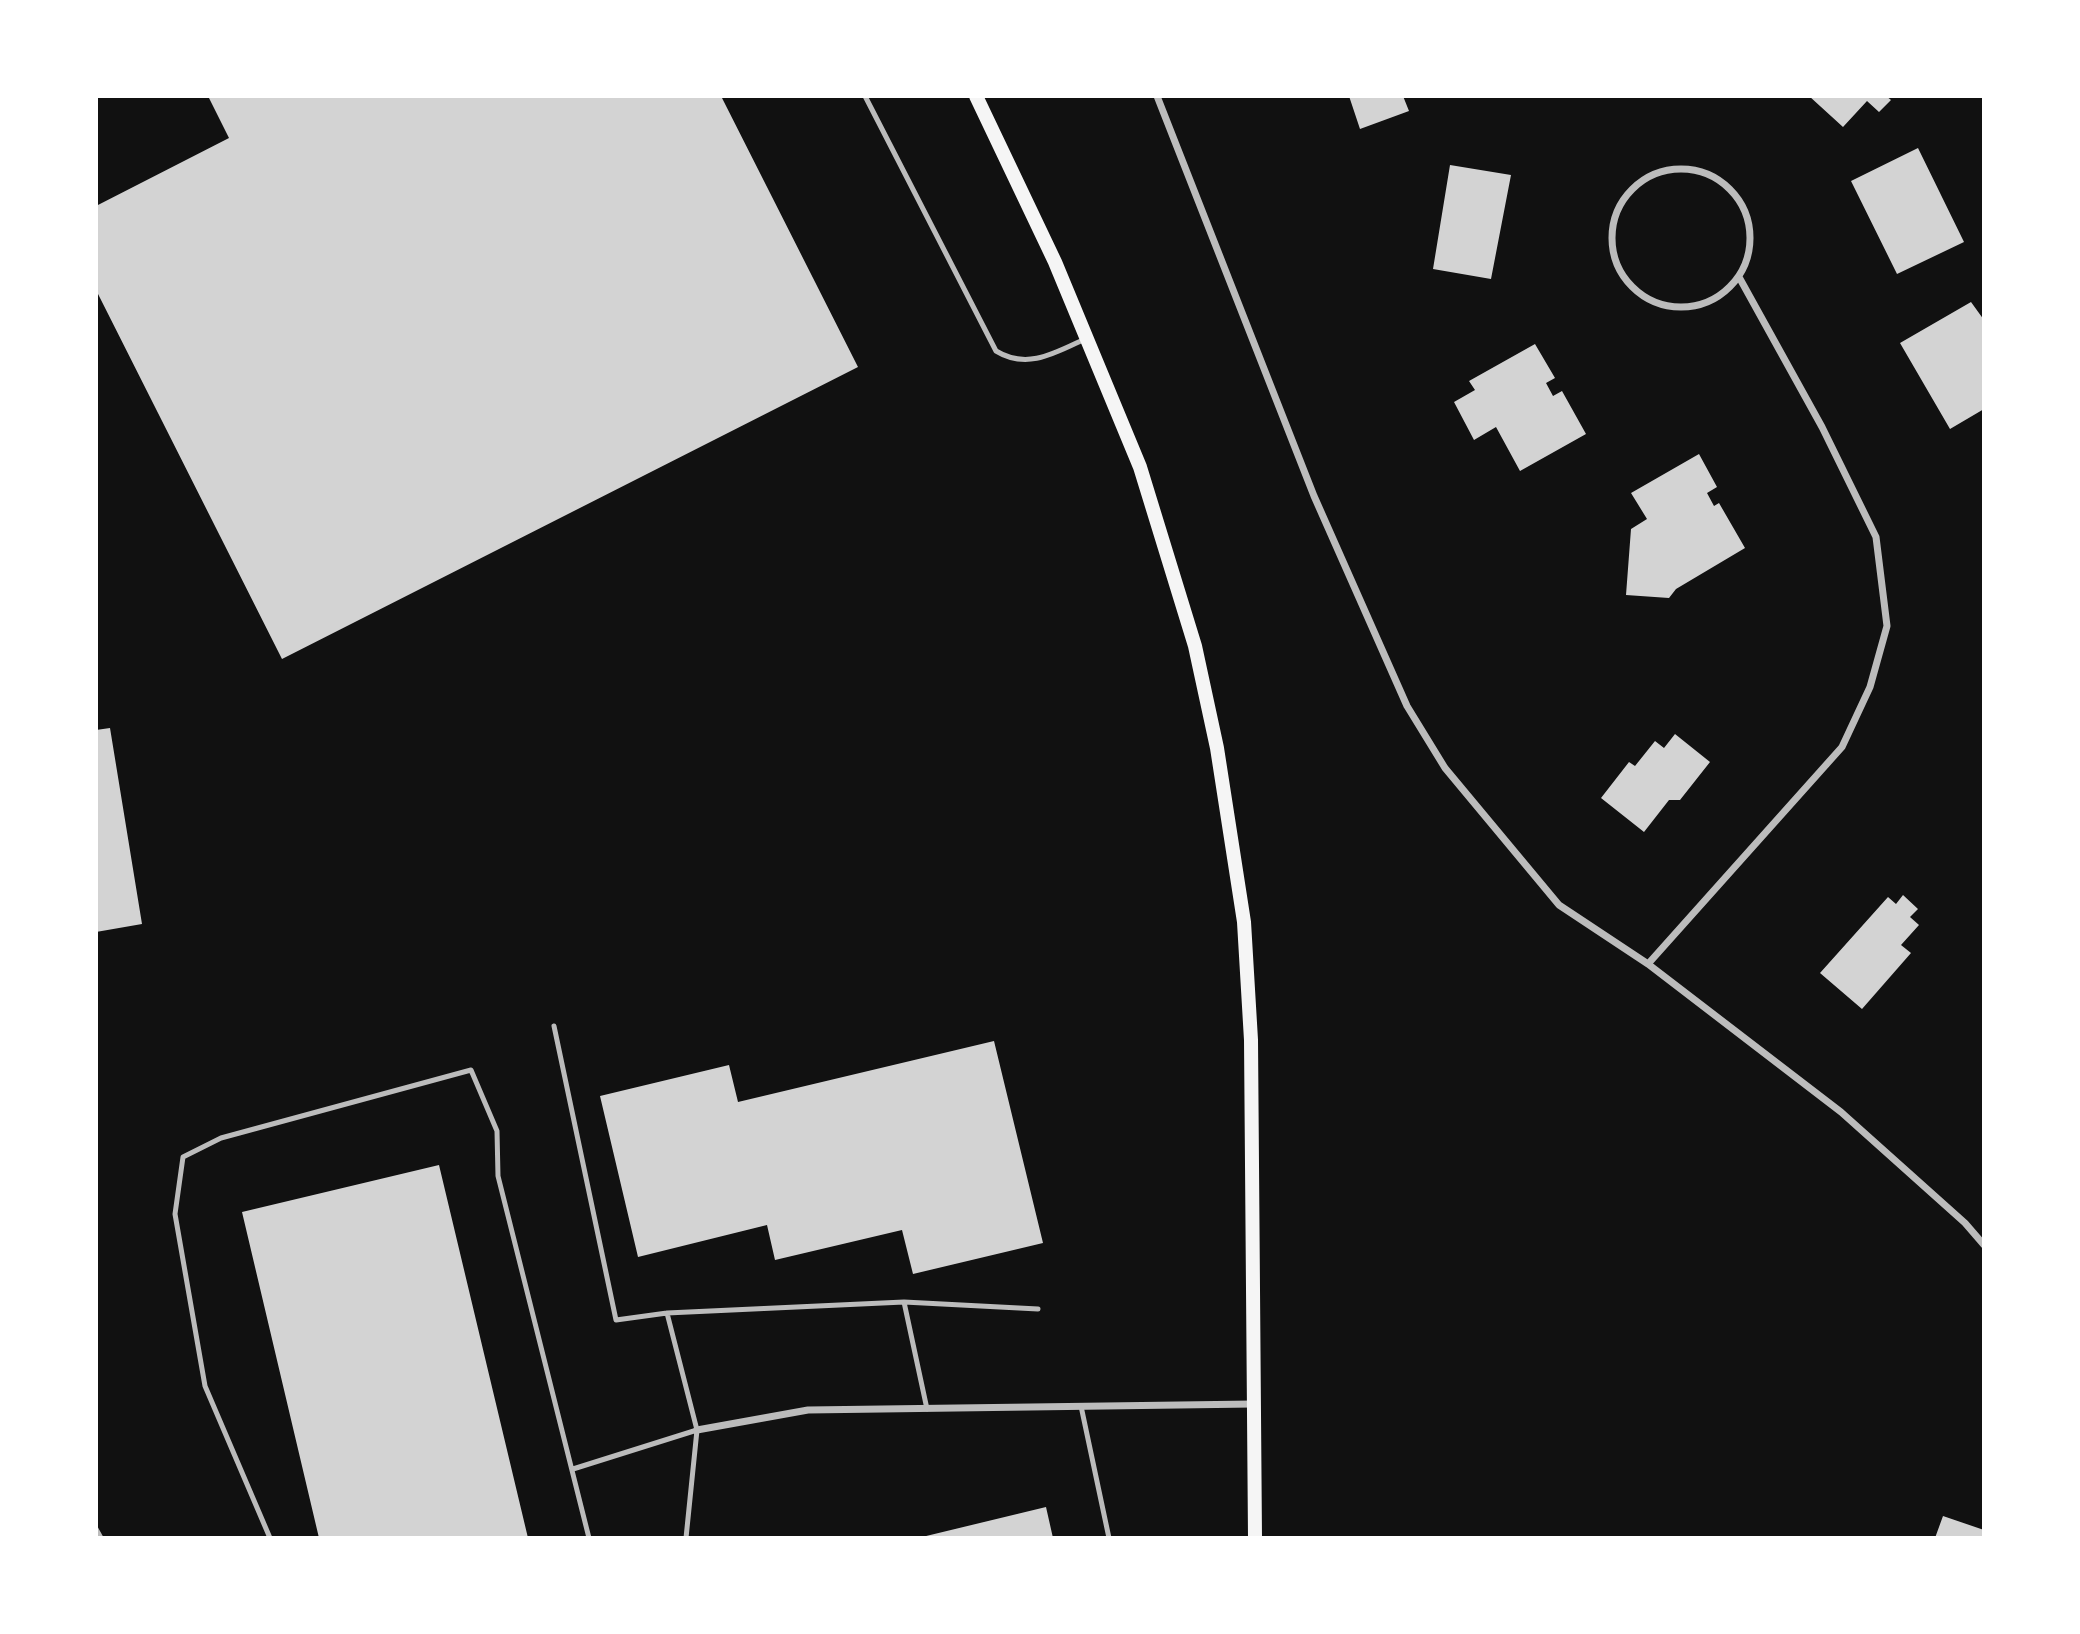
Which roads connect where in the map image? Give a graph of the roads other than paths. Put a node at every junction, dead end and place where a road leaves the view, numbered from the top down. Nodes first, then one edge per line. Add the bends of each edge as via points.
1 (865, 96) edge
2 (976, 96) edge
3 (1157, 96) edge
4 (1739, 277) junction
5 (1087, 338) junction
6 (1648, 964) junction
7 (554, 1026) dead end
8 (1984, 1245) edge
9 (904, 1302) junction
10 (1038, 1309) dead end
11 (667, 1313) junction
12 (1254, 1404) junction
13 (1081, 1406) junction
14 (927, 1409) junction
15 (697, 1430) junction
16 (573, 1469) junction
17 (96, 1529) edge
18 (101, 1538) edge
19 (270, 1538) edge
20 (589, 1538) edge
21 (686, 1538) edge
22 (1109, 1538) edge
23 (1255, 1538) edge

1 - 5 lane via 996,351 1008,359 1039,360
2 - 5 main road
3 - 6 street via 1314,496 1407,706 1445,768 1559,905
4 - 4 street via 1748,256 1750,233 1744,210 1732,191 1713,177 1691,170 1668,170 1646,178 1628,192 1616,211 1613,256 1638,294 1681,308 1703,304
4 - 6 street via 1822,427 1876,537 1887,626 1870,687 1842,747
5 - 12 main road via 1140,467 1179,588 1214,735 1237,868 1251,1040
6 - 8 street via 1841,1112
7 - 11 lane via 615,1320
9 - 10 lane
9 - 11 lane
9 - 14 lane
11 - 15 lane
12 - 13 street
12 - 23 main road
13 - 14 street
13 - 22 lane
14 - 15 street via 808,1410
15 - 16 lane
15 - 21 lane
16 - 19 lane via 498,1176 497,1131 471,1070 220,1138 183,1157 175,1214 205,1386
16 - 20 lane
17 - 18 lane

